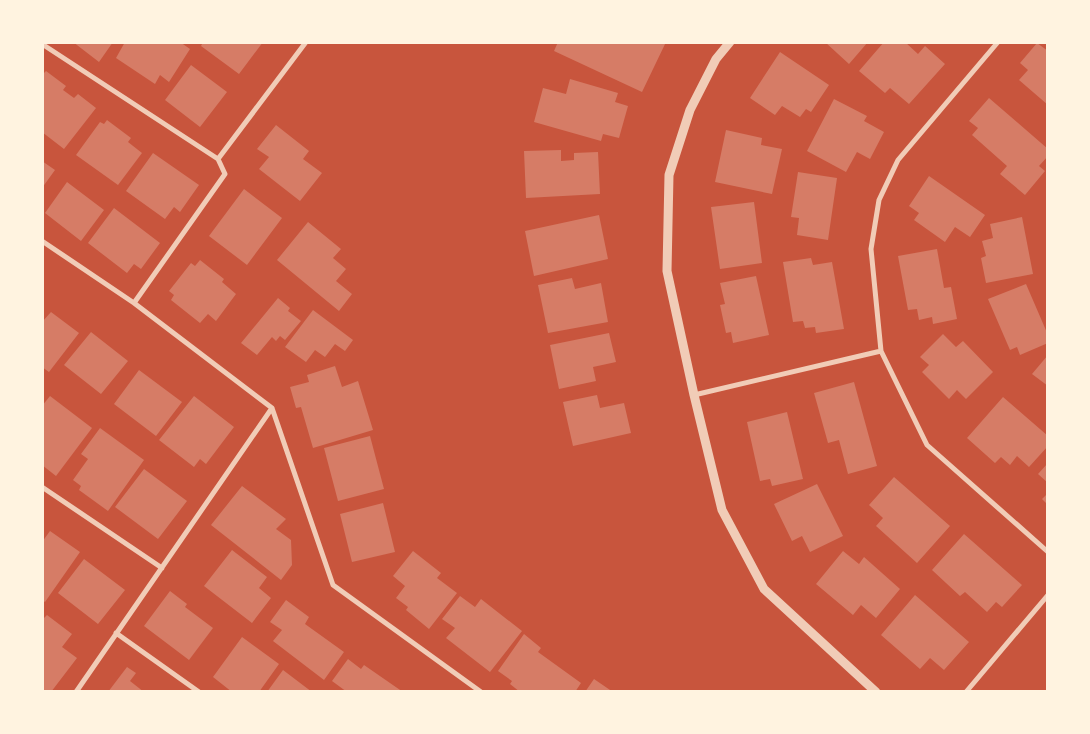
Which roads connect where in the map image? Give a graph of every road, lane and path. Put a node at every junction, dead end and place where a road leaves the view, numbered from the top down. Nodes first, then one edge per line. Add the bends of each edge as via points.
1 (306, 42) edge
2 (730, 42) edge
3 (998, 42) edge
4 (42, 44) edge
5 (218, 159) junction
6 (42, 241) edge
7 (134, 303) junction
8 (881, 351) junction
9 (694, 395) junction
10 (272, 408) junction
11 (42, 487) edge
12 (1048, 552) edge
13 (162, 568) junction
14 (1048, 595) edge
15 (116, 633) junction
16 (76, 692) edge
17 (199, 692) edge
18 (481, 692) edge
19 (876, 692) edge
20 (966, 692) edge

1 - 5 street
2 - 9 street via 716,59 690,110 669,175 667,271
3 - 8 street via 898,160 879,200 871,248
4 - 5 street
5 - 7 street via 225,174
6 - 7 street
7 - 10 street
8 - 9 street
8 - 12 street via 926,445
9 - 19 street via 722,510 764,589
10 - 13 street
10 - 18 street via 334,585
11 - 13 street
13 - 15 street
14 - 20 street
15 - 16 street
15 - 17 street

